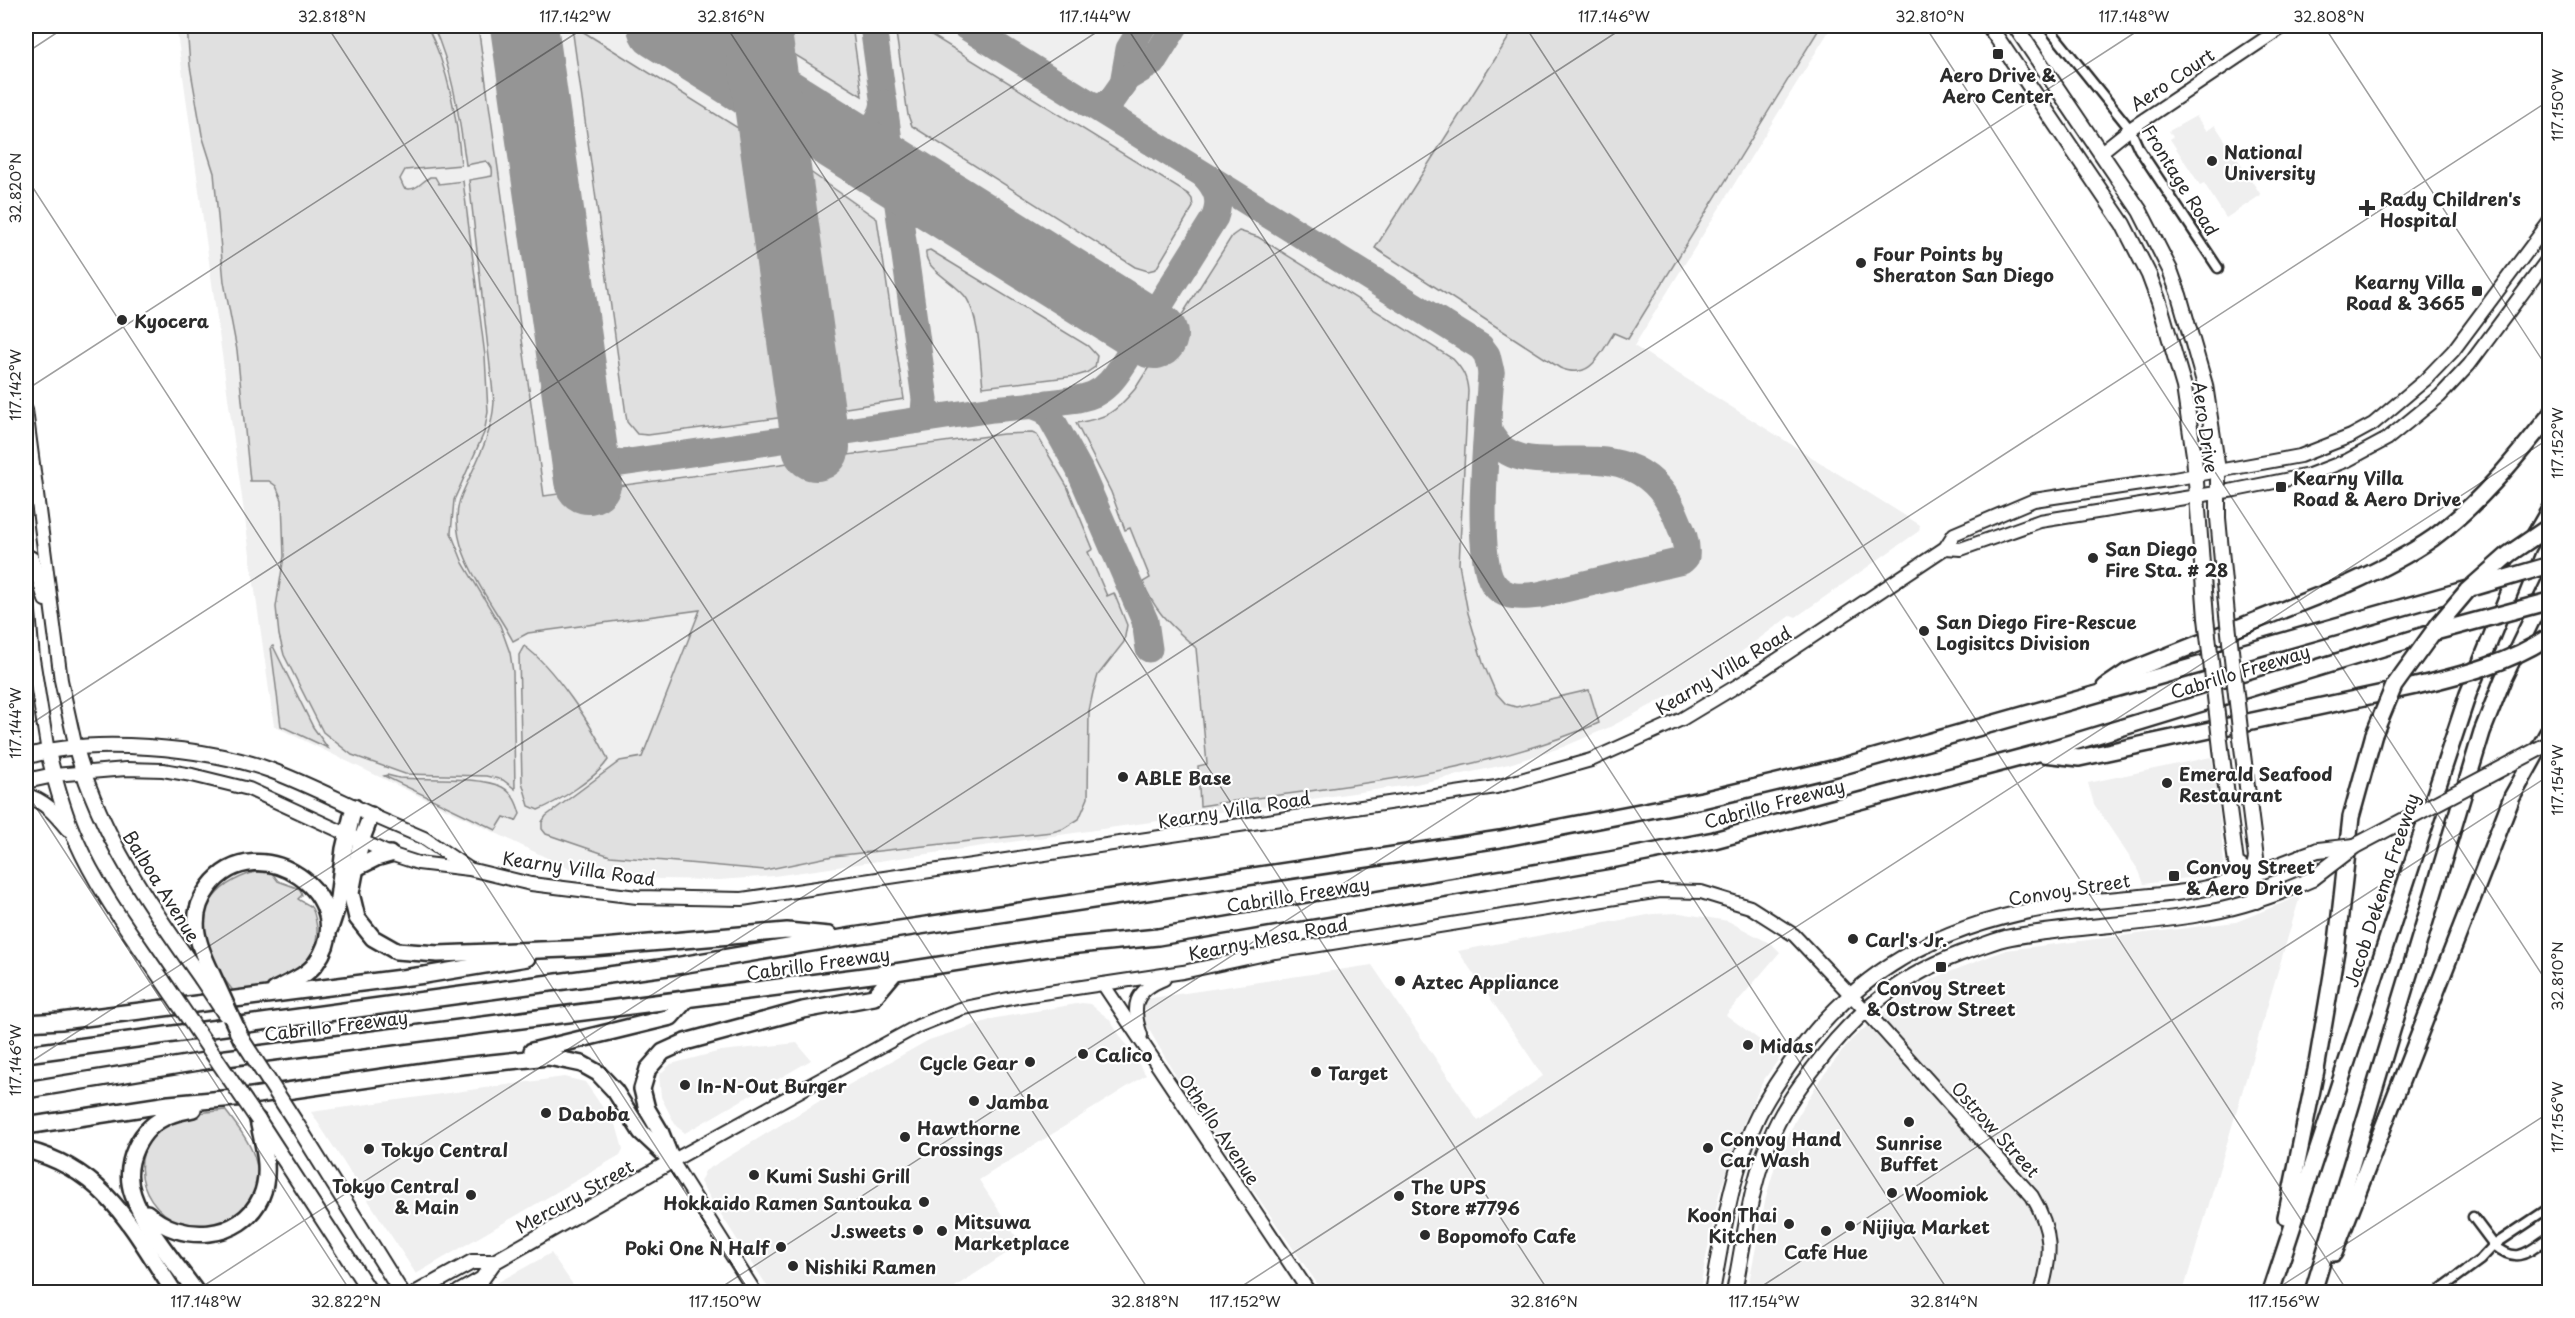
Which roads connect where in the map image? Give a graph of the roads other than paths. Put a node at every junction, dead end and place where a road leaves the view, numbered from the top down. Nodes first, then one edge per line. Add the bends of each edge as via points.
1 (1989, 26) edge
2 (2015, 26) edge
3 (2047, 26) edge
4 (2284, 26) edge
5 (2130, 129) junction
6 (2100, 153) junction
7 (2084, 167) junction
8 (2550, 221) edge
9 (2550, 256) edge
10 (2218, 268) dead end
11 (26, 410) edge
12 (2550, 416) edge
13 (2218, 470) junction
14 (2196, 475) junction
15 (2219, 493) junction
16 (2197, 497) junction
17 (2550, 509) edge
18 (2550, 526) edge
19 (1945, 548) junction
20 (26, 555) edge
21 (2550, 565) edge
22 (26, 577) edge
23 (2550, 582) edge
24 (2550, 601) edge
25 (52, 618) junction
26 (2550, 636) edge
27 (2094, 695) junction
28 (2550, 729) edge
29 (2550, 743) edge
30 (76, 748) junction
31 (48, 752) junction
32 (2038, 753) junction
33 (26, 757) edge
34 (82, 771) junction
35 (54, 775) junction
36 (26, 781) edge
37 (26, 796) edge
38 (354, 807) junction
39 (371, 815) junction
40 (355, 837) junction
41 (75, 839) junction
42 (2355, 846) junction
43 (390, 854) junction
44 (356, 868) junction
45 (469, 868) junction
46 (2252, 875) junction
47 (2256, 901) junction
48 (328, 934) junction
49 (853, 936) junction
50 (592, 948) junction
51 (895, 972) junction
52 (1183, 972) junction
53 (206, 975) junction
54 (1103, 984) junction
55 (1850, 994) junction
56 (266, 995) junction
57 (686, 1000) junction
58 (1865, 1010) junction
59 (61, 1021) junction
60 (26, 1023) edge
61 (26, 1029) edge
62 (242, 1040) joint
63 (26, 1054) edge
64 (1151, 1059) junction
65 (452, 1067) junction
66 (26, 1090) edge
67 (246, 1097) junction
68 (258, 1120) junction
69 (26, 1126) edge
70 (26, 1150) edge
71 (672, 1161) junction
72 (133, 1195) junction
73 (2545, 1211) dead end
74 (2473, 1217) dead end
75 (2550, 1238) edge
76 (2494, 1245) junction
77 (494, 1262) junction
78 (2442, 1288) dead end
79 (2271, 1291) edge
80 (174, 1293) edge
81 (196, 1293) edge
82 (370, 1293) edge
83 (401, 1293) edge
84 (418, 1293) edge
85 (459, 1293) edge
86 (756, 1293) edge
87 (1309, 1293) edge
88 (1712, 1293) edge
89 (1734, 1293) edge
90 (2041, 1293) edge
91 (2313, 1293) edge
92 (2319, 1293) edge

1 - 7 main road, Aero Drive
2 - 6 main road, Aero Drive
3 - 5 street, Frontage Road
4 - 5 main road, Aero Court
5 - 6 main road, Aero Court
5 - 10 street, Frontage Road via 2139,149
6 - 7 street, Aero Court
6 - 13 main road, Aero Drive via 2140,211 2170,270 2205,385
7 - 14 main road, Aero Drive via 2123,224 2159,302 2184,387
8 - 13 main road, Kearny Villa Road via 2453,351 2373,424 2300,456
9 - 15 main road, Kearny Villa Road via 2469,365 2440,396 2387,439 2336,466 2309,475
11 - 25 main road, Balboa Avenue
12 - 27 highway via 2481,496 2432,538 2348,584 2127,672
13 - 14 main road, Kearny Villa Road
13 - 15 main road, Aero Drive
14 - 16 main road, Aero Drive
14 - 19 main road, Kearny Villa Road via 2034,500 1954,534
15 - 16 main road, Kearny Villa Road
15 - 46 main road, Aero Drive, bridge via 2227,615 2256,858
16 - 19 main road, Kearny Villa Road via 2040,521 1960,549
16 - 46 main road, Aero Drive, bridge via 2206,618 2236,863
17 - 79 highway, Jacob Dekema Freeway via 2528,547 2468,694
18 - 79 highway, bridge via 2509,554 2467,591 2439,624 2394,686 2374,734 2351,817 2327,1005
19 - 45 main road, Kearny Villa Road via 1682,719 1591,760 1496,788 741,899 637,897 531,884
20 - 25 main road via 32,558
21 - 27 highway, Cabrillo Freeway, bridge
22 - 31 main road via 33,659
23 - 91 highway via 2482,732
24 - 32 highway, Cabrillo Freeway, bridge via 2435,632
25 - 30 main road, Balboa Avenue
26 - 32 highway, bridge via 2499,663 2416,686 2079,758
27 - 49 highway, Cabrillo Freeway via 1836,768 1702,800 1500,840
28 - 92 highway via 2512,797
29 - 42 main road, bridge
30 - 31 main road, Kearny Villa Road
30 - 34 main road, Balboa Avenue
30 - 38 main road, Kearny Villa Road via 162,749 230,759 272,771
31 - 33 main road, Kearny Villa Road
31 - 35 main road
32 - 51 highway, Cabrillo Freeway via 1714,840 1599,863 1158,937 1048,948
34 - 35 main road, Kearny Villa Road
34 - 40 main road, Kearny Villa Road via 163,770 224,782 281,802
34 - 53 main road, Balboa Avenue via 131,877
35 - 36 main road, Kearny Villa Road
35 - 41 main road
37 - 41 main road via 48,807
38 - 39 main road, Kearny Villa Road
38 - 40 highway
39 - 40 highway
39 - 45 main road, Kearny Villa Road via 424,838
40 - 43 main road, Kearny Villa Road
40 - 44 highway
40 - 48 highway via 344,849 337,907
41 - 68 main road, bridge via 119,917
42 - 46 main road, Convoy Street, bridge via 2318,850
42 - 47 main road, bridge via 2312,879
43 - 44 highway
43 - 45 main road, Kearny Villa Road via 418,863
44 - 50 highway via 351,893 357,918 373,938 396,951 438,954
46 - 47 main road, Aero Drive
46 - 55 main road, Convoy Street via 2200,889 2047,907 2004,916 1934,940 1905,955
47 - 58 main road via 2201,914 2008,937 1916,973
48 - 53 highway via 320,900 300,876 273,864 241,866 215,880 198,909 195,934
48 - 56 highway via 316,965
49 - 50 highway via 787,931
49 - 63 highway, Cabrillo Freeway via 675,966
50 - 56 highway
51 - 57 highway, Cabrillo Freeway
51 - 71 highway via 874,997 803,1010 685,1042 663,1052 648,1069 642,1089 647,1109
52 - 54 main road, Kearny Mesa Road
52 - 55 main road, Kearny Mesa Road via 1275,952 1660,891 1701,892 1750,907 1781,925
52 - 64 main road via 1151,984 1137,1001 1137,1024
53 - 62 highway, bridge
54 - 64 main road, Othello Avenue
54 - 71 main road, Kearny Mesa Road via 960,1009 927,1022
55 - 58 main road, Kearny Mesa Road
55 - 88 main road, Convoy Street via 1800,1049 1754,1123 1730,1193
56 - 59 highway
57 - 65 highway via 671,1017
57 - 66 highway, Cabrillo Freeway via 211,1060
58 - 89 main road via 1817,1063 1773,1131 1750,1199
58 - 90 main road, Ostrow Street via 2032,1196 2049,1239 2049,1266
59 - 60 highway
59 - 61 highway
62 - 83 main road, bridge
64 - 87 main road, Othello Avenue
65 - 67 highway
65 - 71 highway via 548,1058 589,1067 605,1079 641,1132
67 - 69 highway via 169,1104
67 - 72 highway via 171,1114 153,1126 132,1154
68 - 72 highway via 267,1169 261,1197 249,1214 226,1231 201,1235 173,1230 157,1223
68 - 82 main road
70 - 80 highway via 49,1156 107,1194
71 - 77 main road, Mercury Street
71 - 86 main road
72 - 81 highway via 142,1215
73 - 76 street
74 - 76 street
75 - 76 street via 2519,1256 2508,1255
76 - 78 street
77 - 84 main road, Mercury Street via 472,1262
77 - 85 main road, Mercury Street via 482,1280

